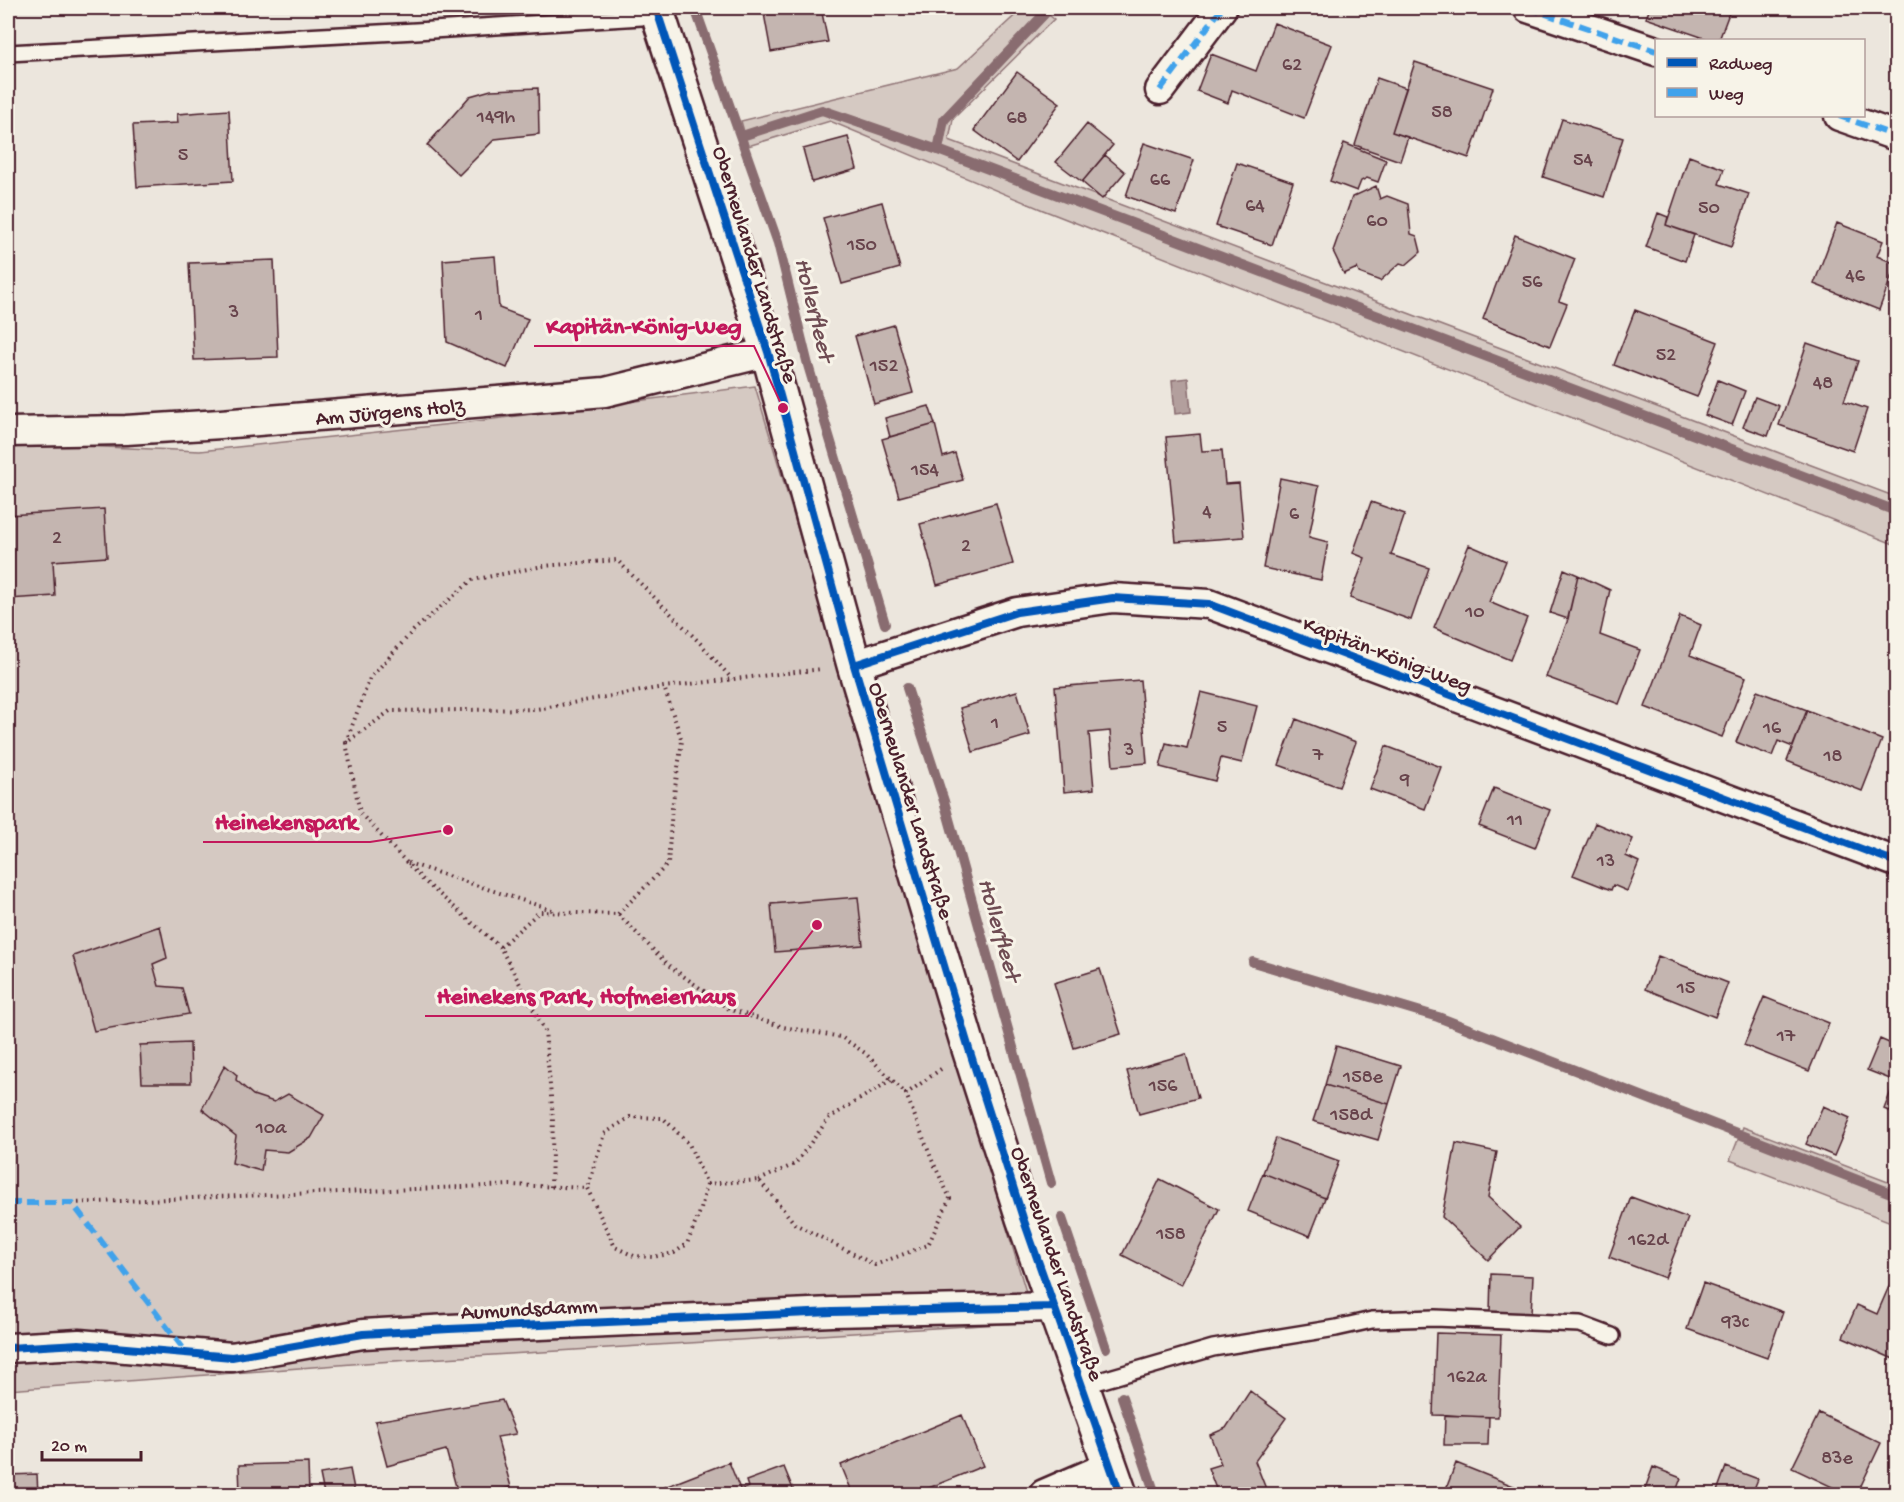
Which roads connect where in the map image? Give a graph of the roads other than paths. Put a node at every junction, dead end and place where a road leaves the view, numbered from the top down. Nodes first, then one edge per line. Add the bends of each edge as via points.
1 (1222, 8) edge
2 (1528, 8) edge
3 (657, 12) edge
4 (1655, 51) edge
5 (8, 53) edge
6 (1160, 90) dead end
7 (1842, 117) edge
8 (1896, 136) edge
9 (768, 352) junction
10 (8, 432) edge
11 (854, 664) junction
12 (1896, 862) edge
13 (1054, 1307) junction
14 (1612, 1336) dead end
15 (8, 1348) edge
16 (1082, 1386) junction
17 (1114, 1480) edge
18 (1044, 1494) edge

1 - 6 street
2 - 4 street
3 - 5 lane via 416,31
3 - 9 street, Oberneulander Landstraße
7 - 8 street
9 - 10 street, Am Jürgens Holz via 605,392 221,424
9 - 11 street, Oberneulander Landstraße
11 - 12 street, Kapitän-König-Weg via 1017,612 1113,598 1209,604
11 - 13 street, Oberneulander Landstraße via 969,1049
13 - 15 street, Aumundsdamm via 439,1329 363,1334 232,1357 79,1344
13 - 16 street, Oberneulander Landstraße
14 - 16 lane via 1580,1324 1435,1318 1372,1320 1213,1348
16 - 17 street, Oberneulander Landstraße
17 - 18 street

